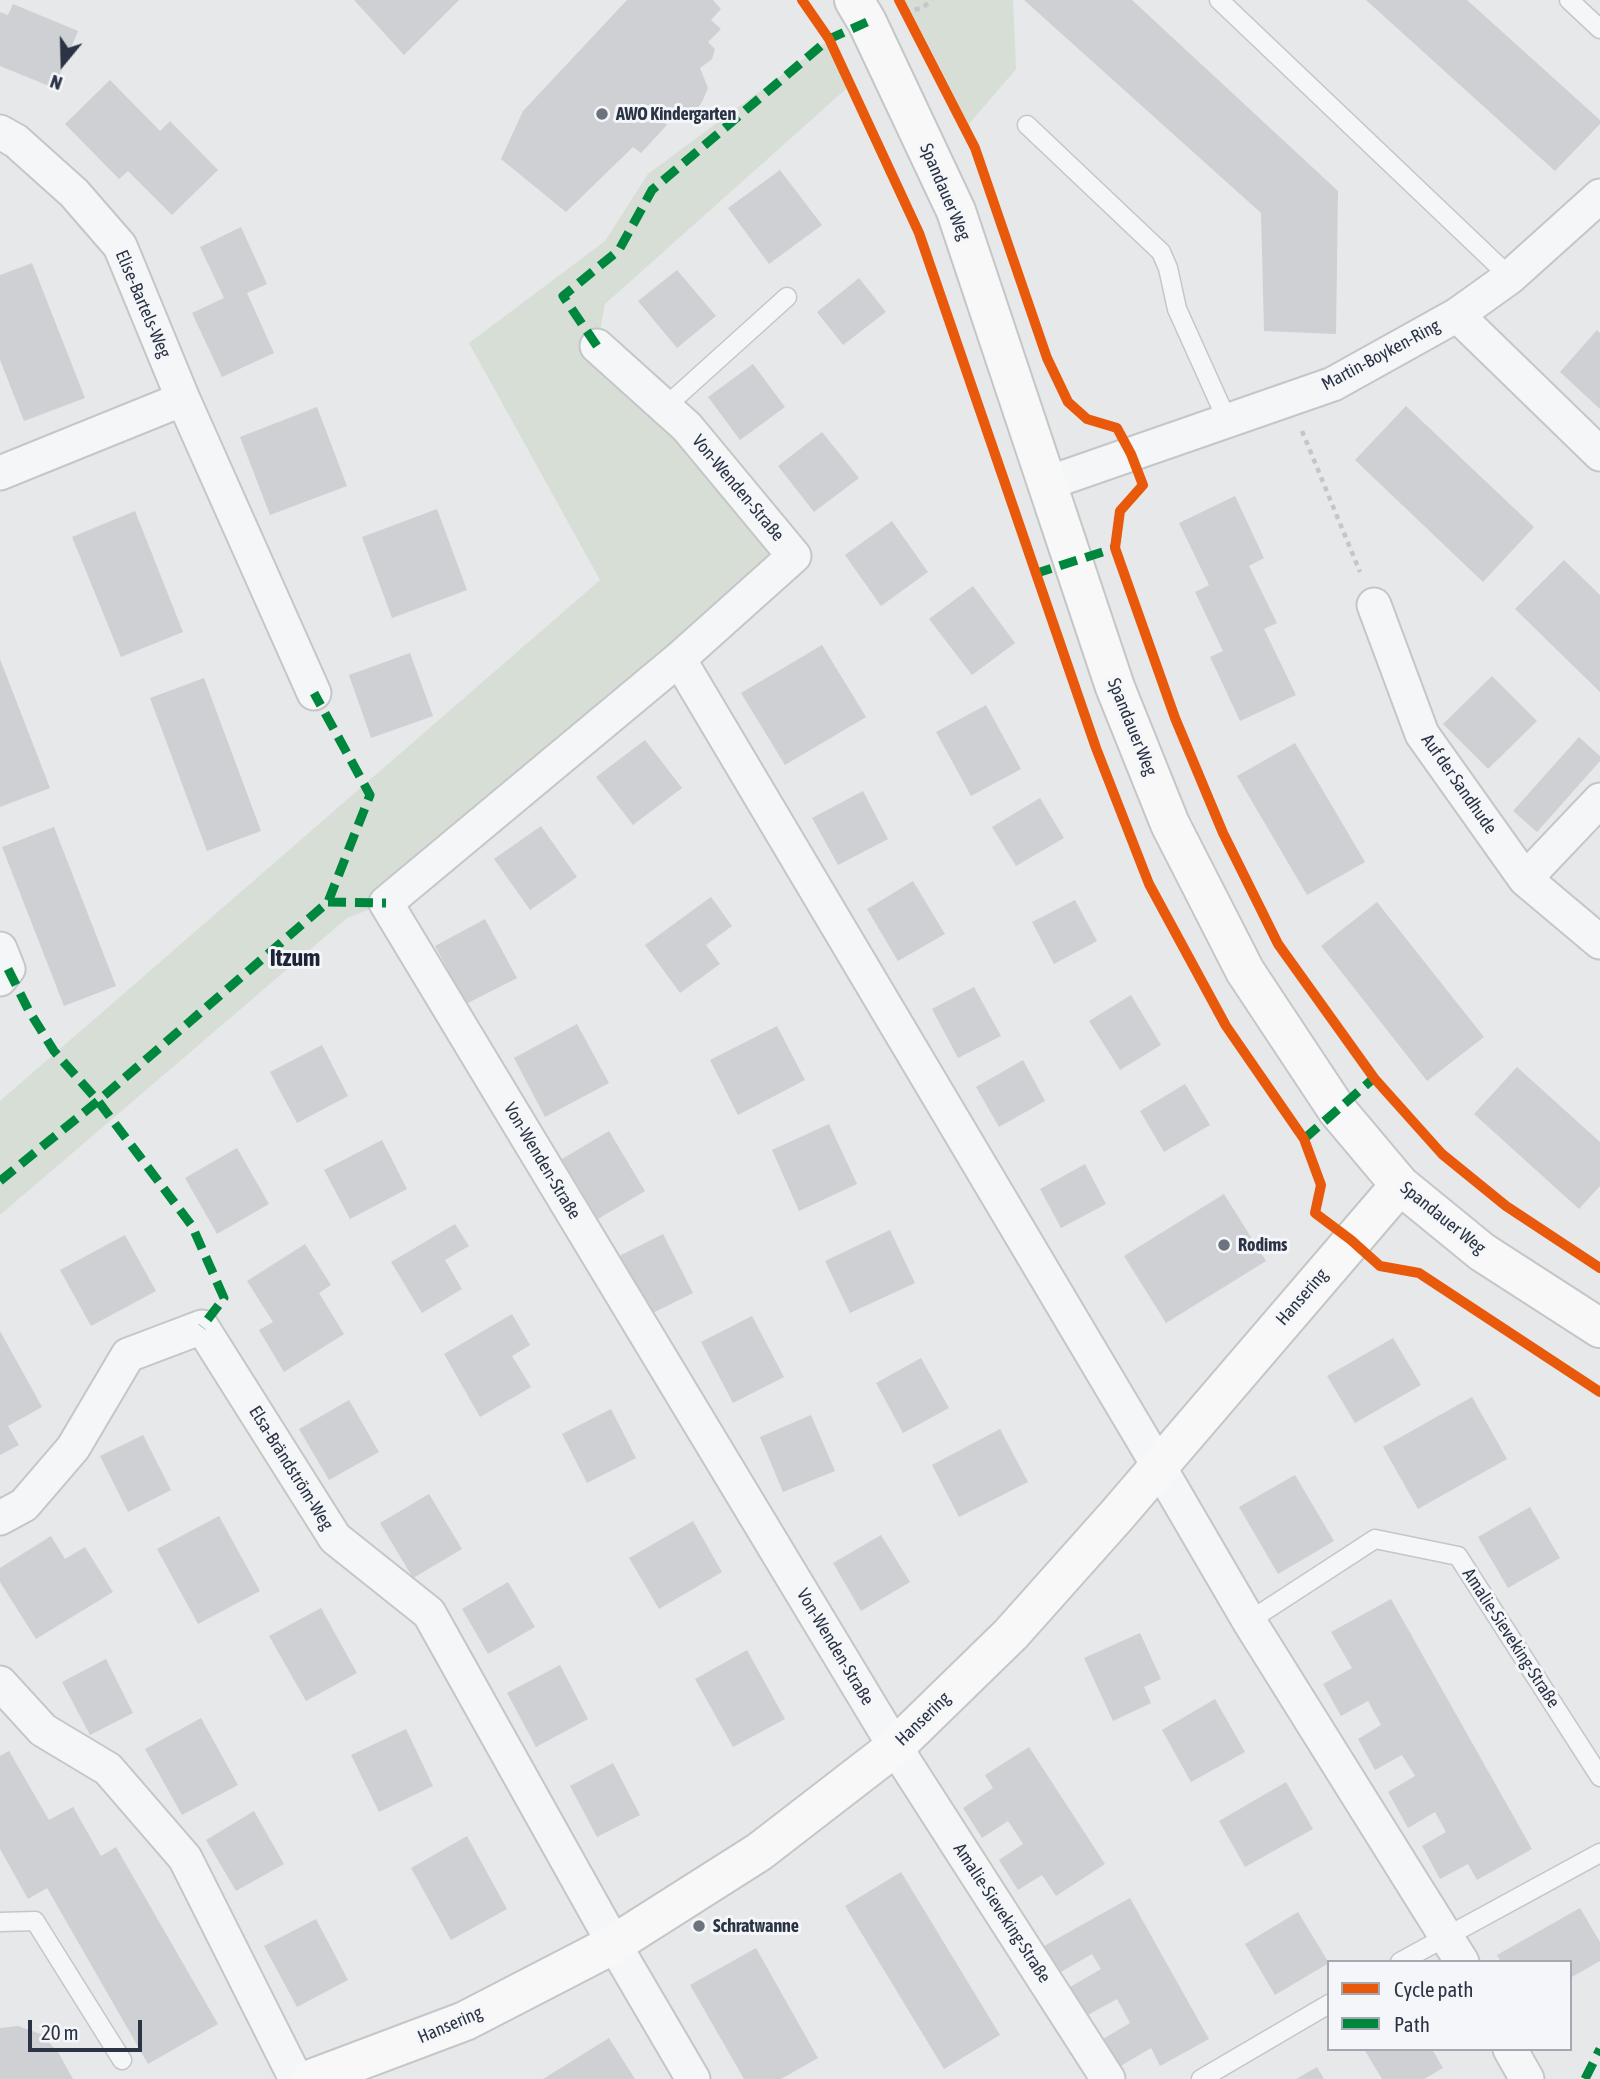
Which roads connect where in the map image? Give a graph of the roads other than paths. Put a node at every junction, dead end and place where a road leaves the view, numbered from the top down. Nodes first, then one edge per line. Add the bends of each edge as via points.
1 (854, 0) edge
2 (1219, 0) edge
3 (1569, 0) edge
4 (1600, 29) edge
5 (1027, 125) dead end
6 (0, 132) edge
7 (1600, 196) edge
8 (1510, 277) junction
9 (787, 297) dead end
10 (1457, 315) junction
11 (597, 346) dead end
12 (183, 399) junction
13 (665, 407) junction
14 (1227, 420) junction
15 (1600, 454) edge
16 (0, 473) edge
17 (1048, 483) junction
18 (1374, 605) road end
19 (679, 659) junction
20 (314, 693) dead end
21 (1600, 800) edge
22 (1525, 879) junction
23 (1600, 942) edge
24 (0, 949) edge
25 (0, 979) edge
26 (1400, 1185) junction
27 (1600, 1328) edge
28 (1158, 1465) junction
29 (0, 1518) edge
30 (1249, 1621) junction
31 (0, 1683) edge
32 (895, 1746) junction
33 (1600, 1777) edge
34 (1600, 1853) edge
35 (0, 1922) edge
36 (614, 1944) junction
37 (1454, 1948) edge
38 (1408, 1960) edge
39 (1327, 2005) edge
40 (1511, 2051) edge
41 (122, 2060) dead end
42 (296, 2079) edge
43 (311, 2079) edge
44 (693, 2079) edge
45 (1108, 2079) edge
46 (1201, 2079) edge
47 (1527, 2079) edge

1 - 17 street, Spandauer Weg via 956,211
2 - 8 lane
3 - 4 lane
5 - 14 lane via 1161,252 1177,309
6 - 12 street, Elise-Bartels-Weg via 74,193 120,246
7 - 8 street, Martin-Boyken-Ring
8 - 10 street, Martin-Boyken-Ring
9 - 13 lane
10 - 14 street, Martin-Boyken-Ring via 1333,384
10 - 15 street
11 - 13 street, Von-Wenden-Straße
12 - 16 street
12 - 20 street, Elise-Bartels-Weg
13 - 19 street, Von-Wenden-Straße via 687,427 794,556
14 - 17 street, Martin-Boyken-Ring
17 - 26 street, Spandauer Weg via 1115,687 1170,824 1245,971 1337,1110
18 - 22 street, Auf der Sandhude via 1422,734
19 - 28 street
19 - 32 street, Von-Wenden-Straße via 386,903
21 - 22 street
22 - 23 street, Auf der Sandhude
24 - 25 street via 8,970
26 - 27 street, Spandauer Weg via 1482,1252
26 - 28 street, Hansering
28 - 30 street
28 - 32 street, Hansering via 1011,1634
29 - 36 street, Elsa-Brändström-Weg via 24,1505 73,1448 128,1355 202,1327 335,1538 429,1613
30 - 33 lane, Amalie-Sieveking-Straße via 1375,1539 1458,1556
30 - 37 street
31 - 42 street via 43,1730 108,1769 184,1858
32 - 36 street, Hansering via 759,1852
32 - 45 street, Amalie-Sieveking-Straße
34 - 37 lane
35 - 41 lane via 35,1921
36 - 43 street, Hansering via 465,2021
36 - 44 street
37 - 38 lane
39 - 46 lane
40 - 47 street

